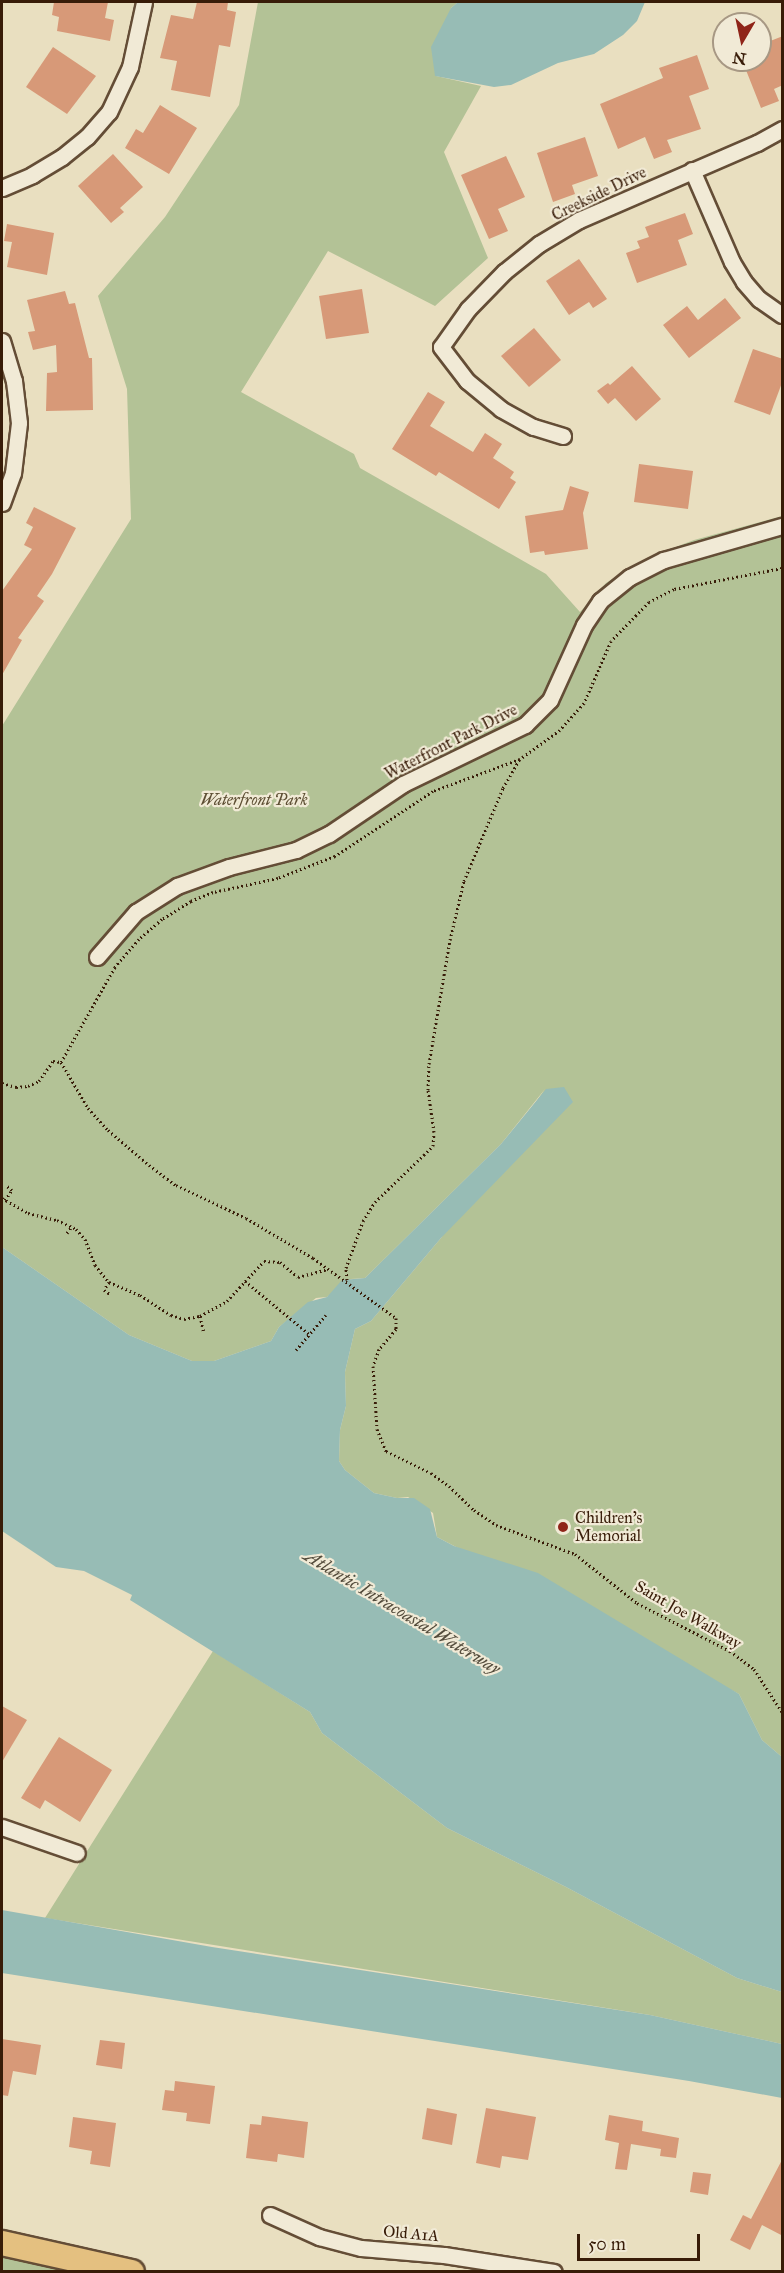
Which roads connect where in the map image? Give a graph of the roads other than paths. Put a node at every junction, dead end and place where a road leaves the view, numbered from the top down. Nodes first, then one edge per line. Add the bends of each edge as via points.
1 (144, 2) edge
2 (783, 129) edge
3 (692, 170) junction
4 (2, 189) edge
5 (783, 315) edge
6 (2, 341) edge
7 (563, 435) dead end
8 (2, 503) edge
9 (783, 526) edge
10 (97, 957) dead end
11 (2, 1827) edge
12 (77, 1853) dead end
13 (270, 2215) dead end
14 (2, 2243) edge
15 (132, 2271) edge
16 (554, 2271) edge

1 - 4 street via 130,67 109,112 62,157
2 - 3 street, Creekside Drive
3 - 5 street via 744,282
3 - 7 street, Creekside Drive via 579,220 539,244 468,309 441,347 466,381 501,409 533,427
6 - 8 street via 14,381 19,423 15,462
9 - 10 street, Waterfront Park Drive via 664,560 630,577 600,601 584,625 550,700 525,725 403,784 329,834 296,850 220,869 170,890 136,912
11 - 12 street
13 - 16 street, Old A1A via 319,2237 362,2248
14 - 15 main road

